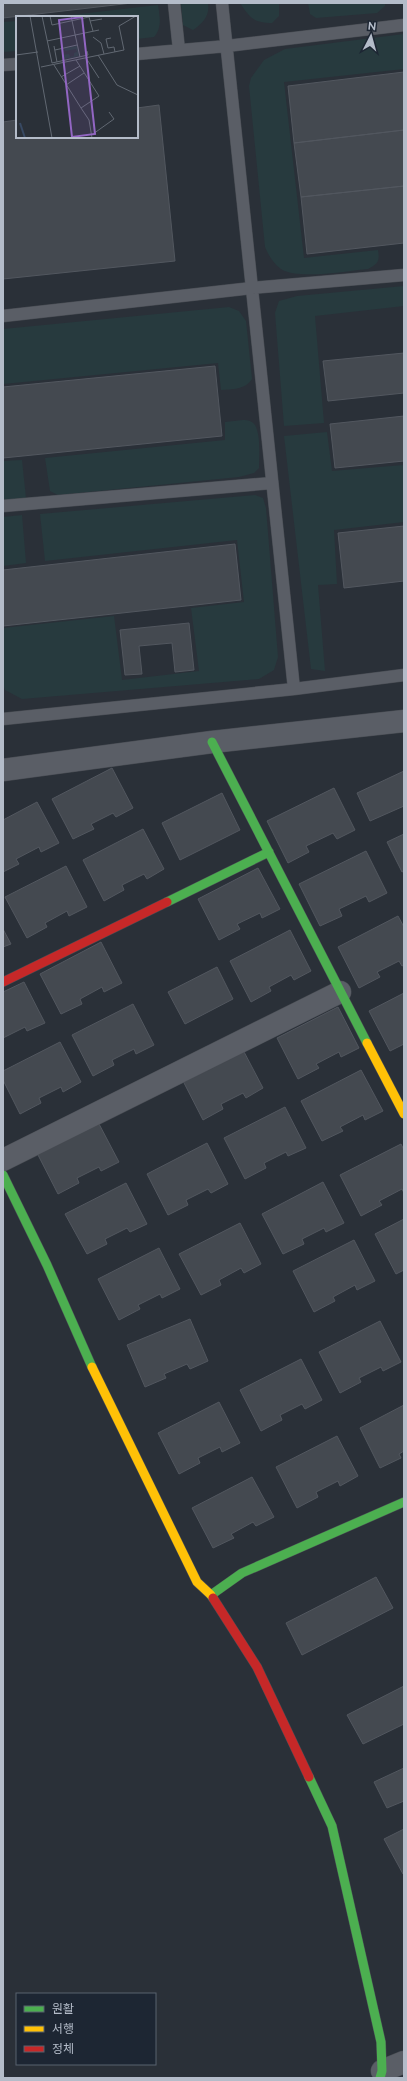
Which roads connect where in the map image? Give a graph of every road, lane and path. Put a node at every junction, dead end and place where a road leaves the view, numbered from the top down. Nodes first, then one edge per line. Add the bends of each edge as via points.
1 (174, 3) edge
2 (222, 3) edge
3 (404, 26) edge
4 (227, 46) junction
5 (179, 50) junction
6 (138, 54) edge
7 (16, 64) edge
8 (3, 65) edge
9 (404, 275) edge
10 (252, 288) junction
11 (3, 316) edge
12 (272, 483) junction
13 (3, 506) edge
14 (404, 675) edge
15 (294, 689) junction
16 (3, 719) edge
17 (401, 727) edge
18 (212, 742) junction
19 (3, 770) edge
20 (269, 852) junction
21 (3, 982) edge
22 (340, 992) junction
23 (404, 1114) edge
24 (3, 1160) edge
25 (3, 1176) edge
26 (404, 1502) edge
27 (211, 1595) junction
28 (404, 2062) edge
29 (381, 2075) edge

1 - 5 lane
2 - 4 lane
3 - 4 lane
4 - 5 lane
4 - 10 lane
5 - 6 lane
7 - 8 lane
9 - 10 lane
10 - 11 lane
10 - 12 lane
12 - 13 lane
12 - 15 lane
14 - 15 lane
15 - 16 lane
17 - 18 street
18 - 19 street
18 - 20 street
20 - 21 street
20 - 22 street
22 - 23 street
22 - 24 street
25 - 27 street via 97,1379 190,1568 197,1582
26 - 27 street via 242,1573
27 - 29 street via 257,1667 332,1826 380,2042
28 - 29 street

